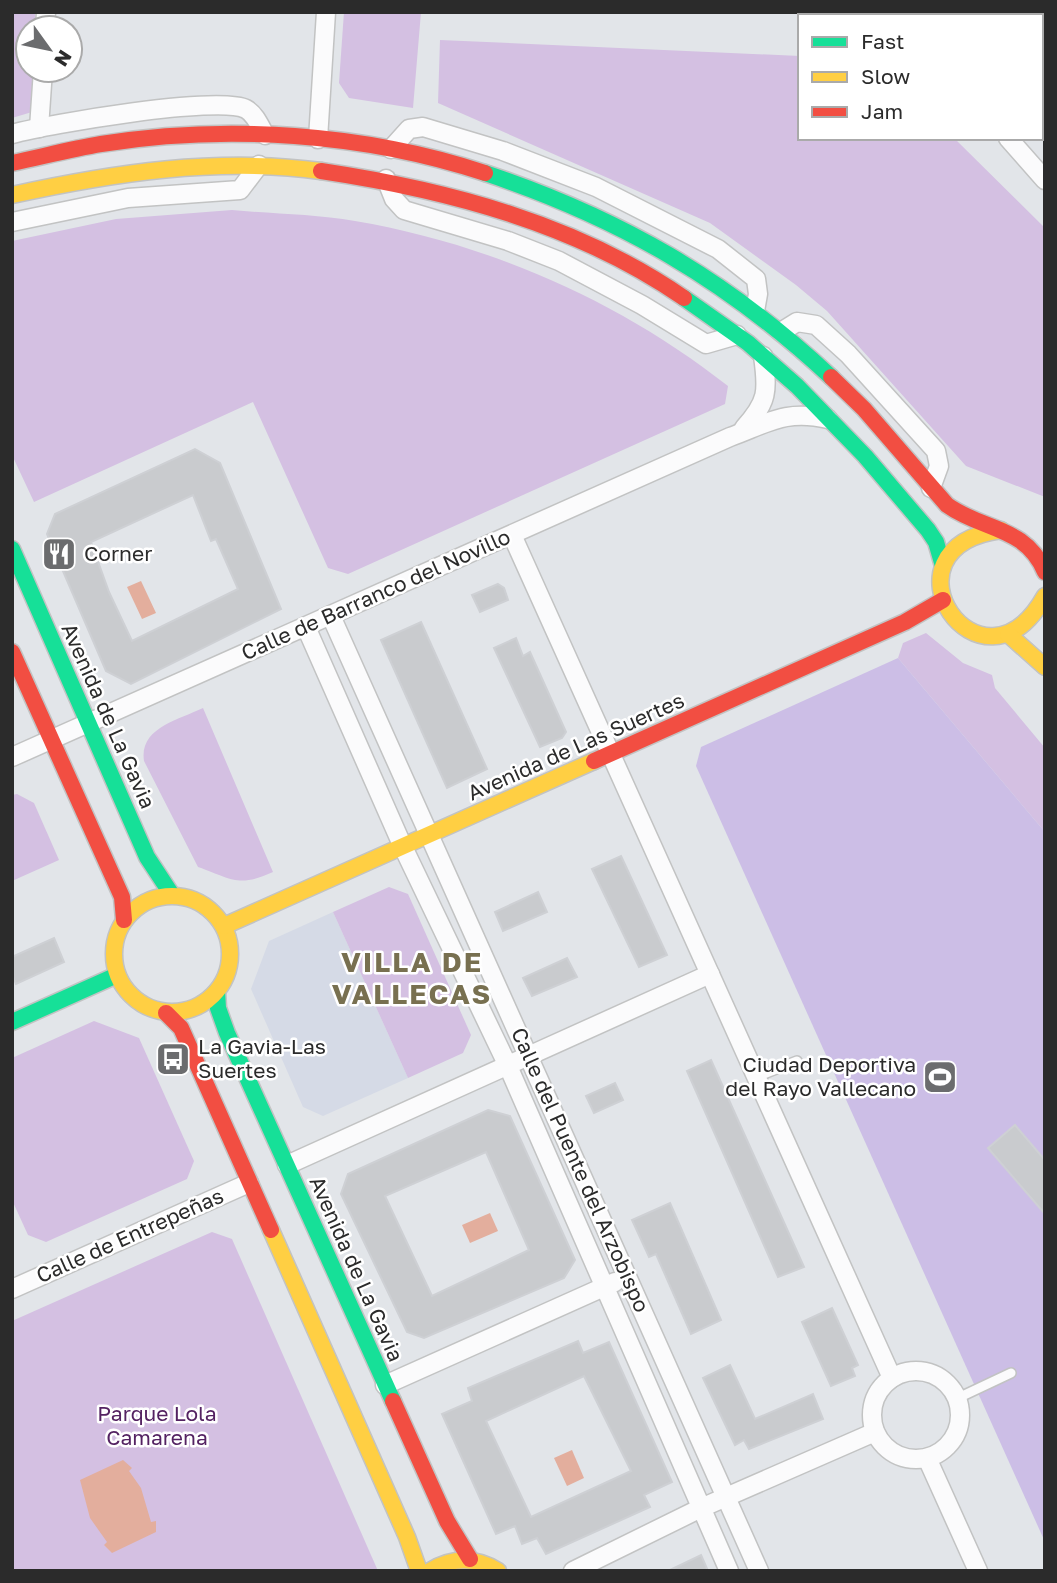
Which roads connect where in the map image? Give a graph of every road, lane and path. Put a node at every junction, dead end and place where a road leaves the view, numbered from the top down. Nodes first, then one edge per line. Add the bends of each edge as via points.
1 (326, 12) edge
2 (42, 84) edge
3 (39, 128) junction
4 (12, 134) edge
5 (265, 135) junction
6 (318, 139) junction
7 (1010, 140) edge
8 (391, 149) junction
9 (12, 163) edge
10 (259, 165) junction
11 (386, 179) junction
12 (1045, 180) edge
13 (12, 195) edge
14 (12, 222) edge
15 (755, 311) junction
16 (781, 332) junction
17 (737, 335) junction
18 (763, 356) junction
19 (832, 420) junction
20 (739, 433) junction
21 (931, 488) junction
22 (1001, 530) junction
23 (512, 534) junction
24 (12, 549) edge
25 (1044, 565) edge
26 (943, 566) junction
27 (1045, 596) edge
28 (943, 600) junction
29 (331, 615) junction
30 (306, 627) junction
31 (1008, 634) junction
32 (12, 653) edge
33 (1045, 667) edge
34 (90, 724) junction
35 (52, 739) junction
36 (610, 755) junction
37 (12, 757) edge
38 (430, 835) junction
39 (404, 848) junction
40 (172, 895) junction
41 (124, 920) junction
42 (224, 926) junction
43 (710, 974) junction
44 (117, 975) junction
45 (217, 991) junction
46 (166, 1013) junction
47 (12, 1022) edge
48 (529, 1056) junction
49 (797, 1061) dead end
50 (508, 1066) junction
51 (756, 1077) junction
52 (287, 1165) junction
53 (249, 1183) junction
54 (628, 1276) junction
55 (604, 1287) junction
56 (12, 1289) edge
57 (1011, 1373) dead end
58 (892, 1378) junction
59 (385, 1385) junction
60 (958, 1398) junction
61 (875, 1432) junction
62 (927, 1458) junction
63 (726, 1497) junction
64 (701, 1508) junction
65 (470, 1559) junction
66 (419, 1571) edge
67 (430, 1571) edge
68 (499, 1571) edge
69 (573, 1571) edge
70 (729, 1571) edge
71 (759, 1571) edge
72 (978, 1571) edge

1 - 6 street
2 - 3 street
3 - 4 street
3 - 5 street via 118,114 239,107 253,115
5 - 6 main road
5 - 9 main road via 148,138
6 - 8 main road
7 - 12 street
8 - 15 main road via 492,174 586,210 677,258
8 - 15 street via 409,129 423,127 503,151 596,187 718,249 752,275 758,286
10 - 11 main road
10 - 13 main road via 150,170 47,185
10 - 14 street via 240,190 128,198
11 - 17 main road via 466,198 562,233 647,275
11 - 17 street via 404,209 559,261 700,342 713,344
15 - 16 main road
16 - 21 main road via 851,396
16 - 21 street via 797,322 816,325 879,385 936,451 939,466
17 - 18 main road
18 - 19 main road
18 - 20 street, Calle de Barranco del Novillo via 765,399
19 - 20 street, Calle de Barranco del Novillo via 797,413
19 - 26 main road via 928,530
20 - 23 street, Calle de Barranco del Novillo
21 - 22 main road via 954,512
22 - 25 main road via 1026,541
22 - 26 main road via 966,538
23 - 29 street, Calle de Barranco del Novillo
23 - 36 street
24 - 34 main road, Avenida de La Gavia
26 - 28 main road
27 - 31 main road via 1025,626
28 - 31 main road via 950,614 976,634
28 - 36 main road, Avenida de Las Suertes via 926,612
29 - 30 street, Calle de Barranco del Novillo
29 - 38 street, Calle del Puente del Arzobispo
30 - 34 street, Calle de Barranco del Novillo
30 - 39 street, Calle del Puente del Arzobispo
31 - 33 main road
32 - 35 main road
34 - 35 street, Calle de Barranco del Novillo
34 - 40 main road, Avenida de La Gavia via 147,857
35 - 37 street, Calle de Barranco del Novillo
35 - 41 main road via 122,897
36 - 38 main road, Avenida de Las Suertes
36 - 43 street
38 - 39 main road, Avenida de Las Suertes
38 - 48 street, Calle del Puente del Arzobispo
39 - 42 main road, Avenida de Las Suertes
39 - 50 street, Calle del Puente del Arzobispo
40 - 41 main road via 152,899
40 - 42 main road via 201,903
41 - 44 main road via 115,939
42 - 45 main road via 230,959
43 - 48 street
43 - 51 street
44 - 46 main road via 137,1002
44 - 47 main road
45 - 46 main road via 187,1011
45 - 52 main road, Avenida de La Gavia via 227,1033
46 - 53 main road via 181,1028
48 - 50 street
48 - 54 street, Calle del Puente del Arzobispo
49 - 51 lane
50 - 52 street
50 - 55 street, Calle del Puente del Arzobispo
51 - 58 street
52 - 59 main road, Avenida de La Gavia
53 - 56 street, Calle de Entrepeñas
53 - 66 main road via 408,1537
54 - 55 street
54 - 63 street, Calle del Puente del Arzobispo
55 - 59 street
55 - 64 street, Calle del Puente del Arzobispo
57 - 60 lane
58 - 60 street via 912,1370 926,1371 950,1385
58 - 61 street via 877,1392 872,1405
59 - 65 main road, Avenida de La Gavia via 447,1521
60 - 62 street via 961,1410 956,1435 949,1446
61 - 62 street via 881,1443 902,1457
61 - 63 street
62 - 72 street
63 - 64 street
63 - 71 street, Calle del Puente del Arzobispo
64 - 69 street
64 - 70 street, Calle del Puente del Arzobispo
65 - 67 main road via 452,1560
65 - 68 main road

